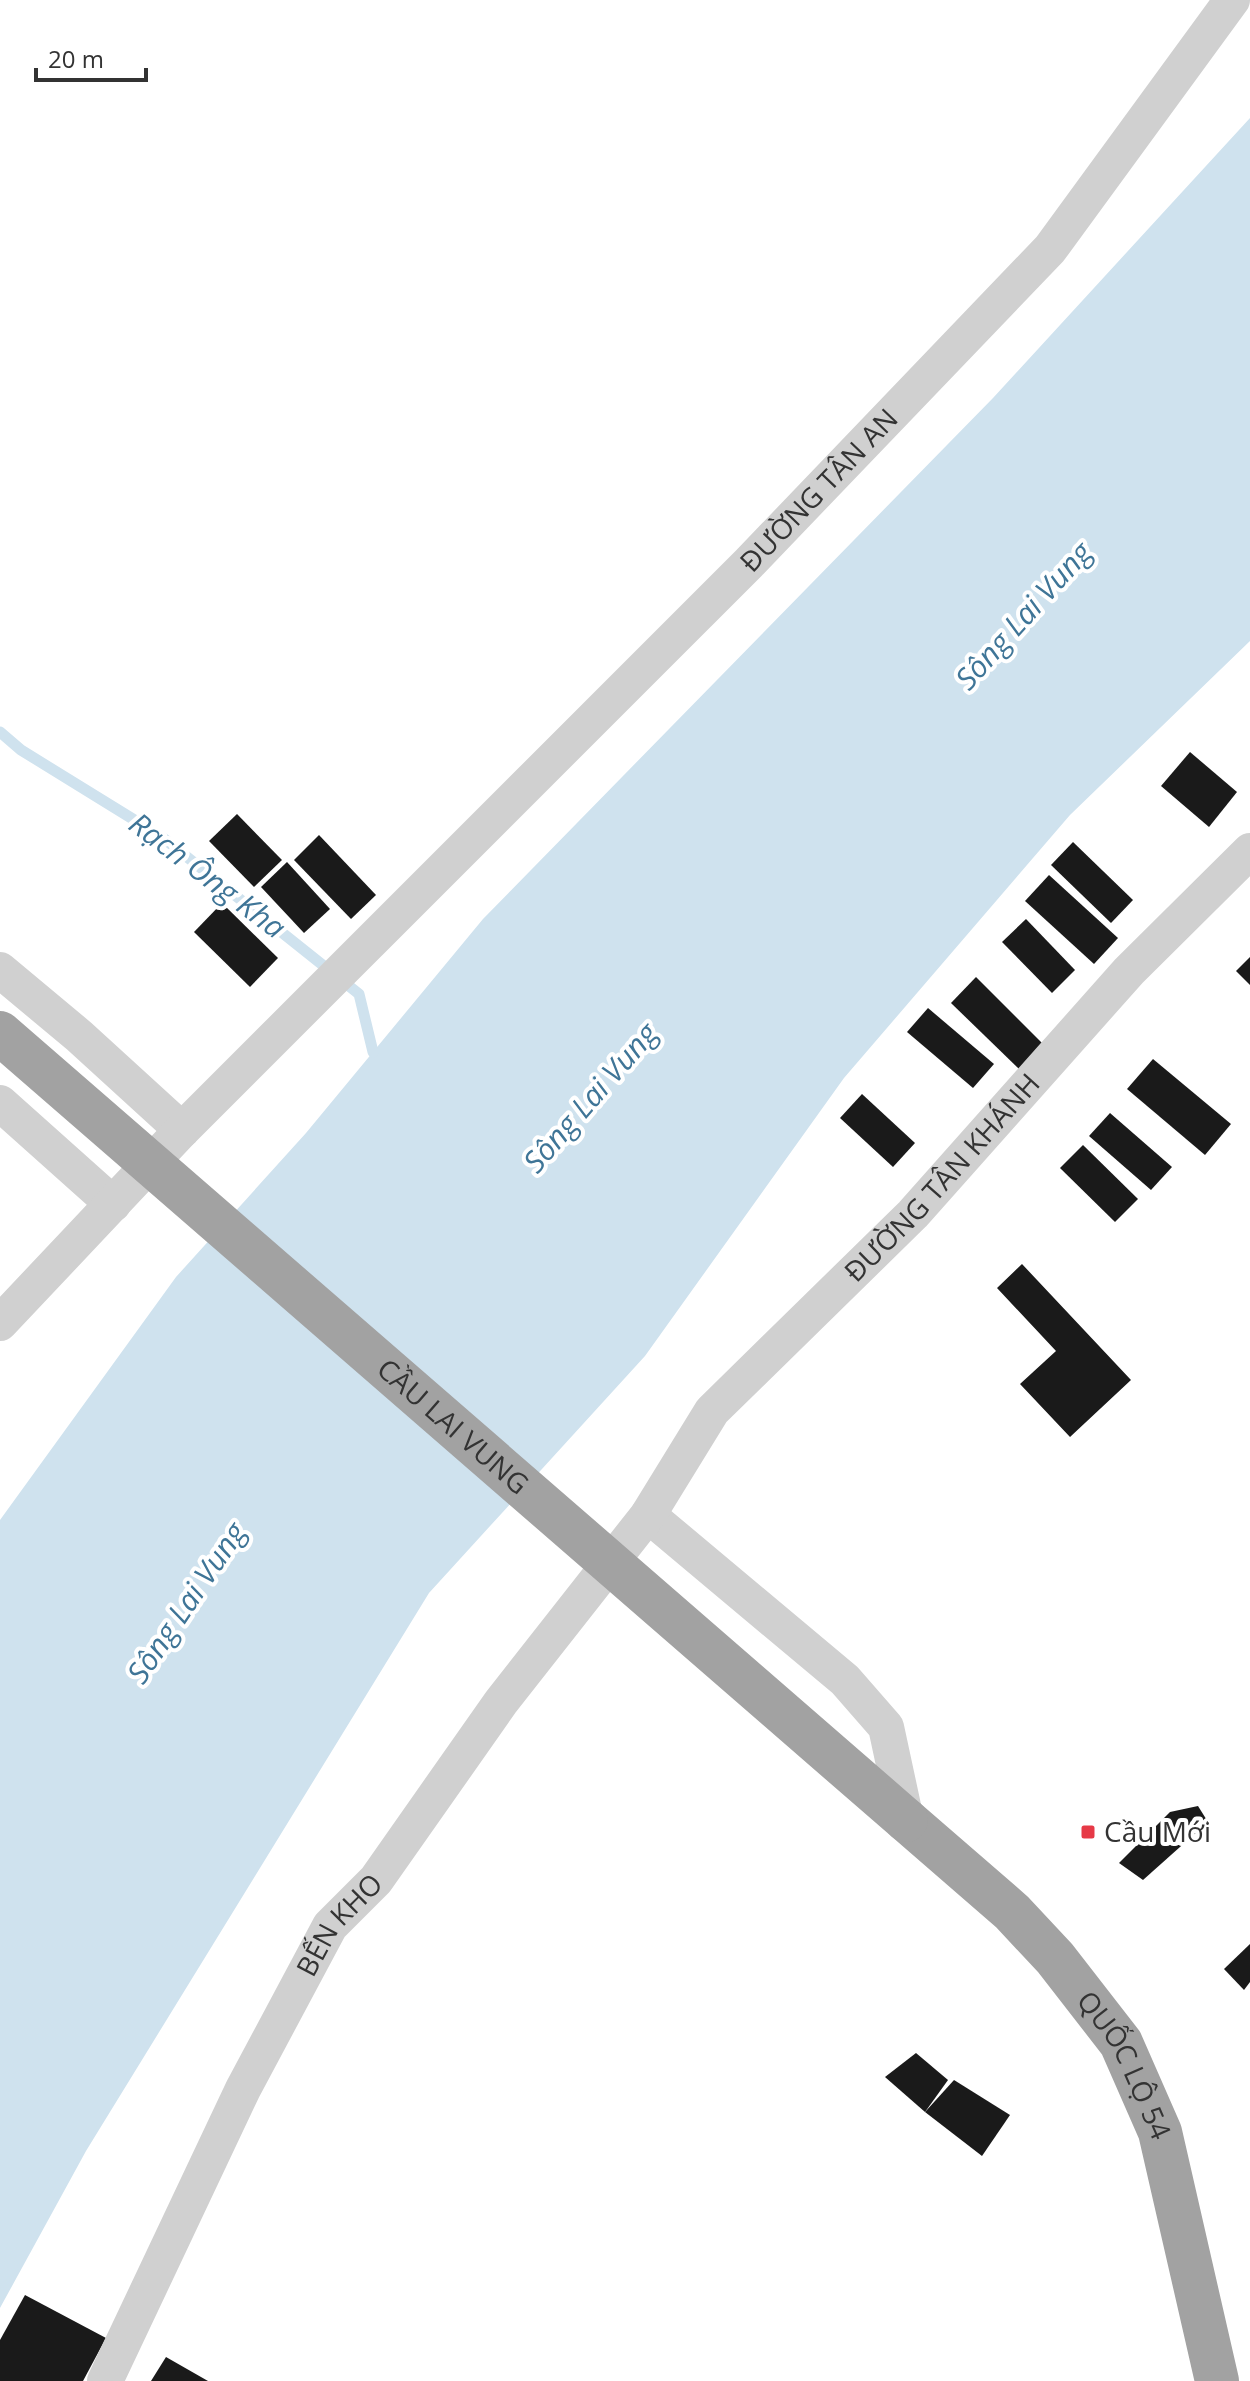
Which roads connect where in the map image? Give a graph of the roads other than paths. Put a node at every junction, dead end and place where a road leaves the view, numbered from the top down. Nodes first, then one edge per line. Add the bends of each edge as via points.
1 (1232, 0) edge
2 (1250, 851) edge
3 (0, 970) edge
4 (0, 1033) edge
5 (0, 1103) edge
6 (182, 1130) junction
7 (113, 1204) junction
8 (0, 1323) edge
9 (648, 1515) junction
10 (906, 1820) junction
11 (105, 2381) edge
12 (1217, 2381) edge

1 - 6 street, ĐƯỜNG TÂN AN via 1050,249 749,563
2 - 9 street, ĐƯỜNG TÂN KHÁNH via 1129,971 913,1214 712,1411
3 - 6 street
4 - 10 highway, CẦU LAI VUNG, bridge
5 - 7 street
6 - 7 street
7 - 8 street
9 - 10 street via 845,1680 886,1727
9 - 11 street, BẾN KHO via 501,1702 376,1880 330,1926 222,2130
10 - 12 highway, QUỐC LỘ 54 via 1012,1912 1121,2043 1160,2132

